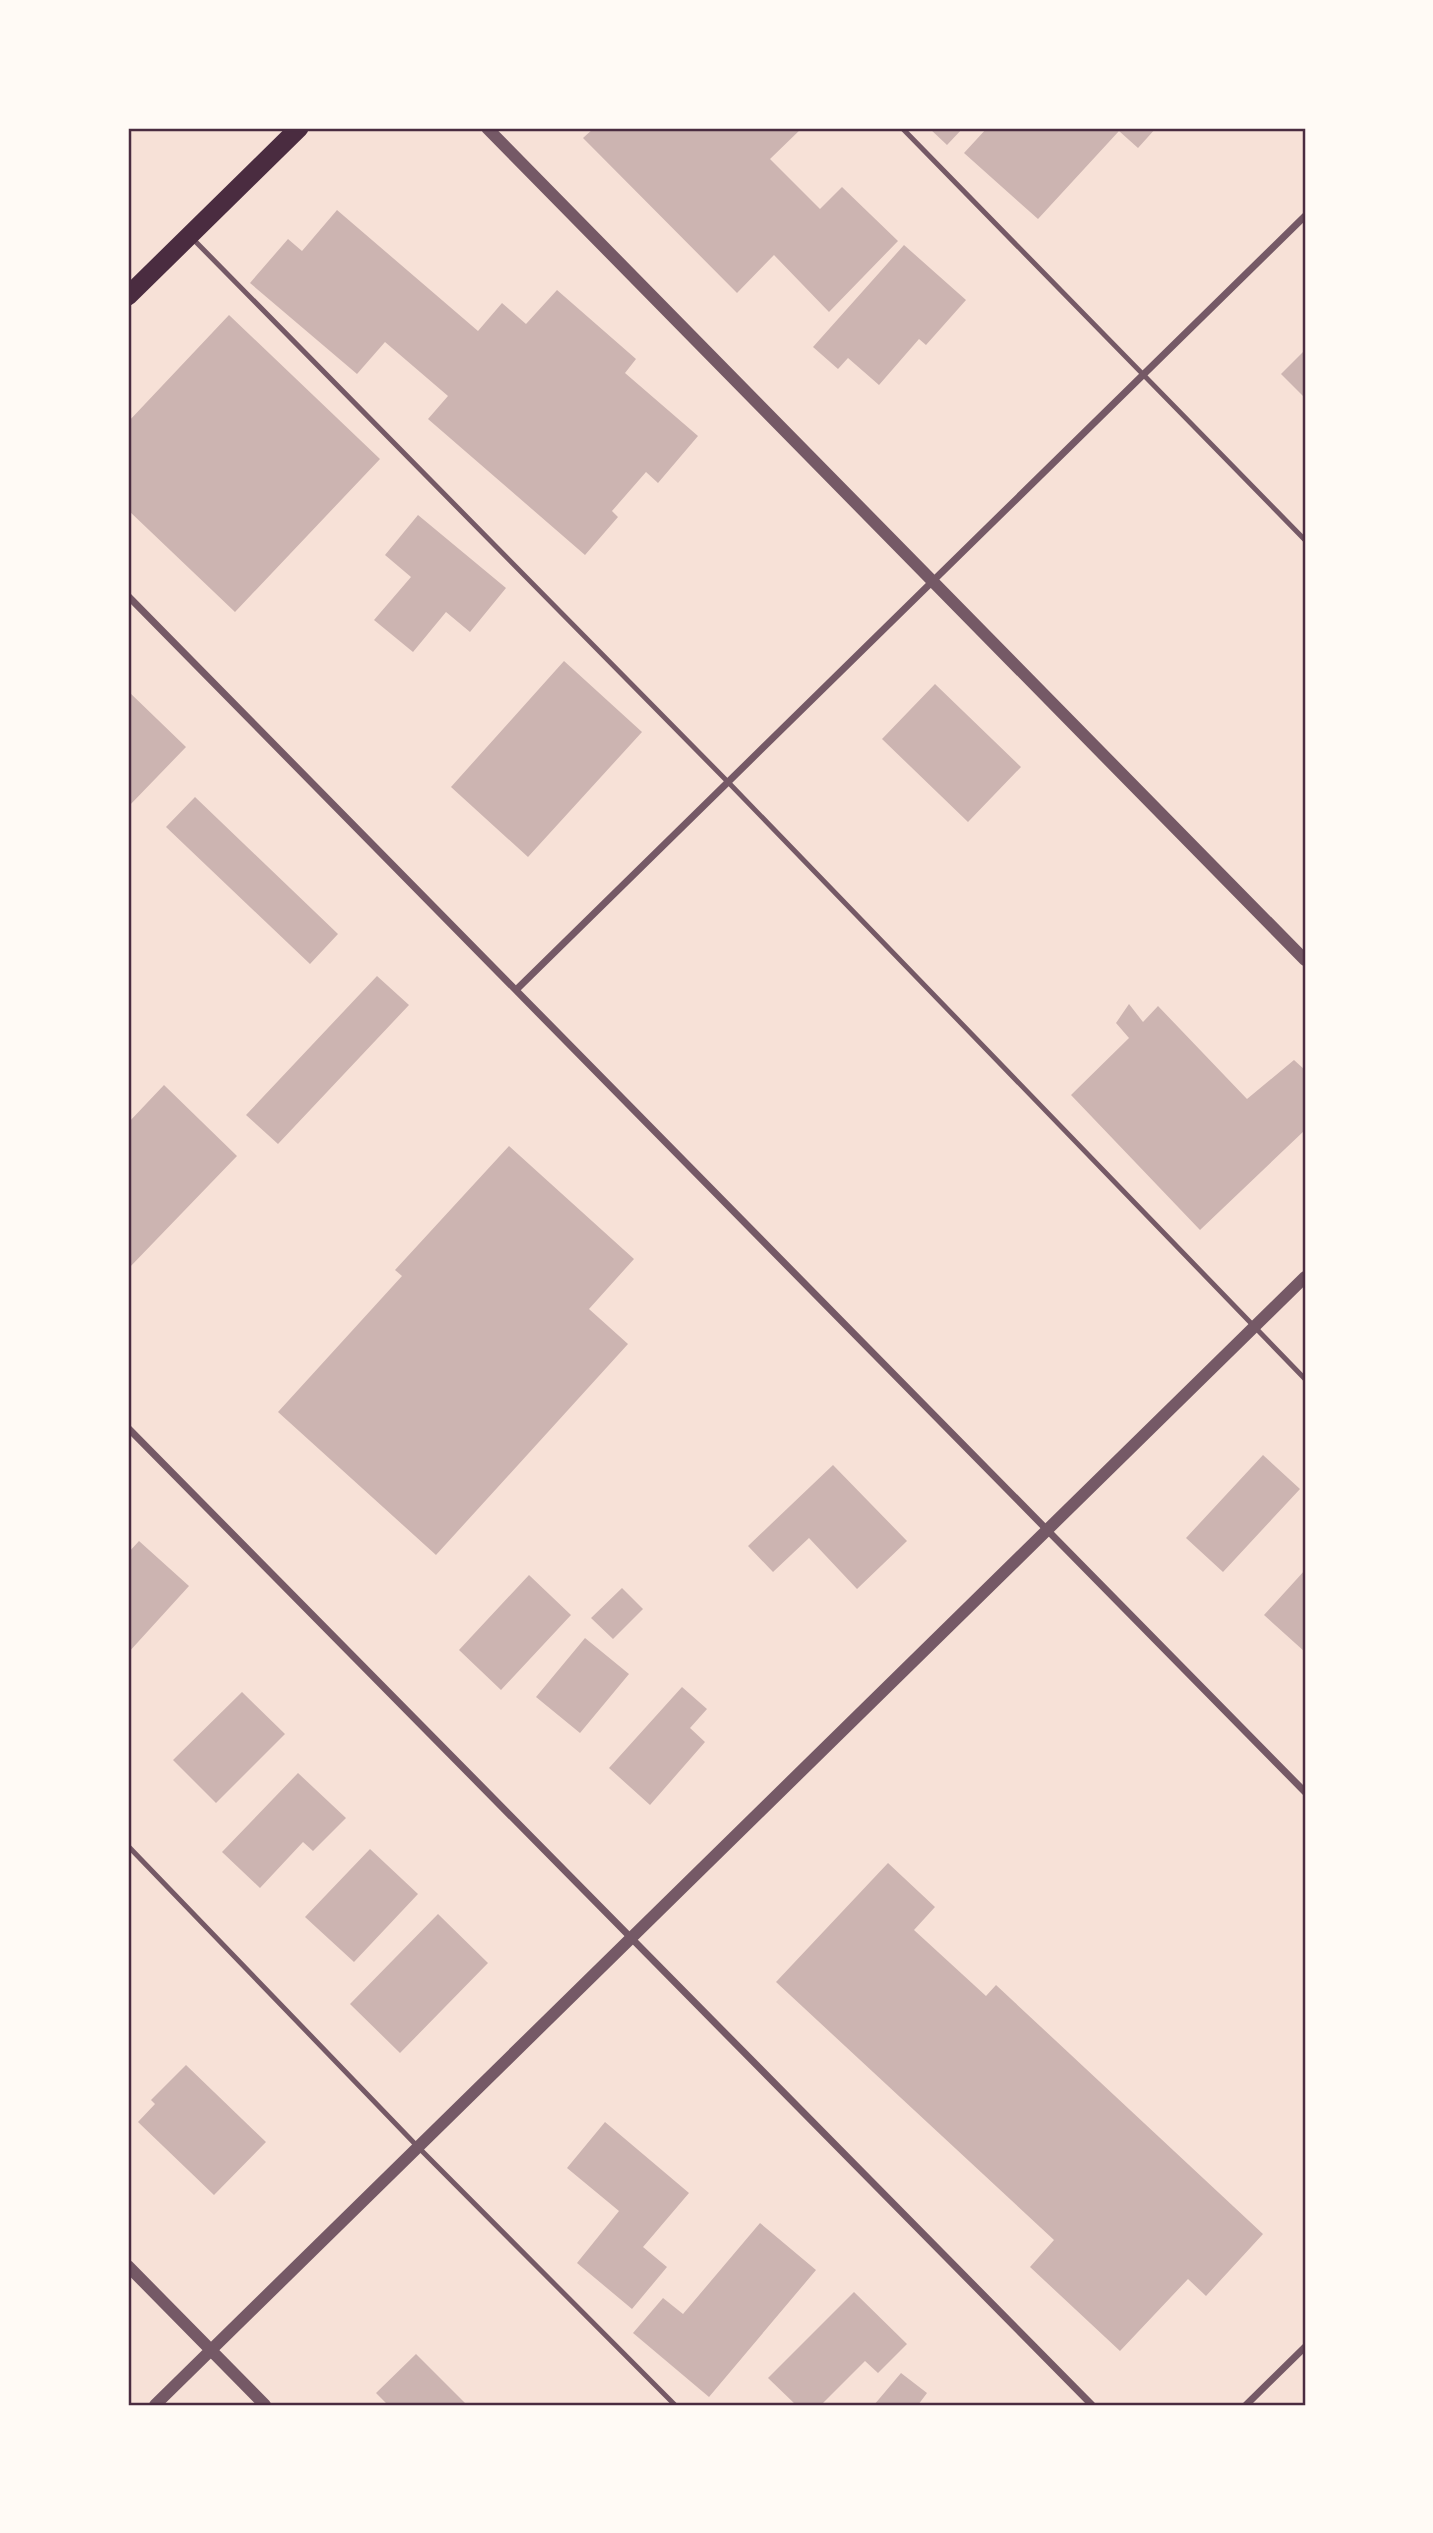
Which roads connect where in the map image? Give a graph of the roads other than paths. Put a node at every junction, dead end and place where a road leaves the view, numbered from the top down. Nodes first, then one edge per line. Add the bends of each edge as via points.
1 (299, 128) edge
2 (487, 128) edge
3 (902, 128) edge
4 (1305, 216) edge
5 (190, 235) junction
6 (128, 296) edge
7 (1143, 375) junction
8 (1305, 540) edge
9 (933, 581) junction
10 (128, 596) edge
11 (728, 782) junction
12 (1305, 960) edge
13 (516, 990) junction
14 (1305, 1276) edge
15 (1254, 1327) junction
16 (1305, 1379) edge
17 (128, 1428) edge
18 (1047, 1530) junction
19 (1305, 1791) edge
20 (128, 1846) edge
21 (630, 1939) junction
22 (418, 2147) junction
23 (128, 2266) edge
24 (1305, 2347) edge
25 (210, 2350) junction
26 (155, 2405) edge
27 (265, 2405) edge
28 (675, 2405) edge
29 (1092, 2405) edge
30 (1245, 2405) edge

1 - 5 highway
2 - 9 street
3 - 7 lane
4 - 7 street
5 - 6 highway
5 - 11 lane
7 - 8 lane
7 - 9 street
9 - 11 street
9 - 12 street
10 - 13 street
11 - 13 street
11 - 15 lane
13 - 18 street
14 - 15 street
15 - 16 lane
15 - 18 street
17 - 21 street
18 - 19 street
18 - 21 street
20 - 22 lane
21 - 22 street
21 - 29 street
22 - 25 street
22 - 28 lane
23 - 25 street
24 - 30 street
25 - 26 street
25 - 27 street

